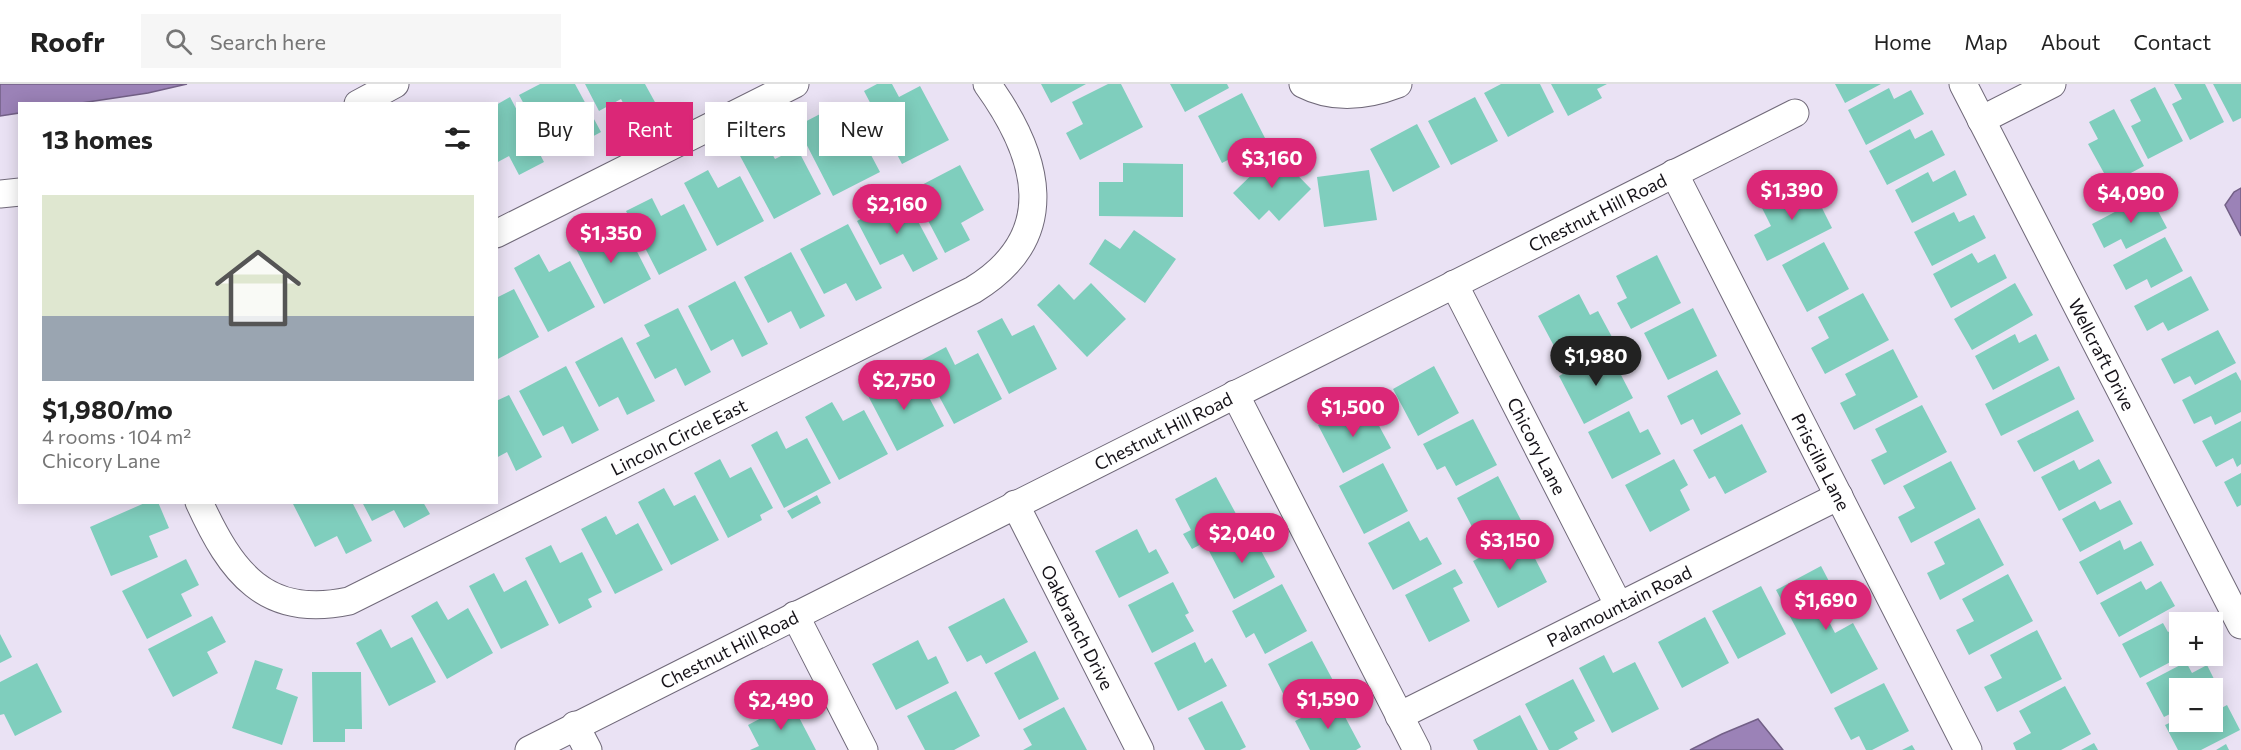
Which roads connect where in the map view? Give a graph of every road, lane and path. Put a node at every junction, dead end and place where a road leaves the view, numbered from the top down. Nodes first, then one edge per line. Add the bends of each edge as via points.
1 (395, 84) edge
2 (795, 84) edge
3 (987, 84) edge
4 (1303, 84) edge
5 (1398, 84) edge
6 (1963, 84) edge
7 (2052, 84) edge
8 (362, 102) edge
9 (1795, 113) dead end
10 (1981, 120) junction
11 (1674, 173) junction
12 (18, 192) edge
13 (0, 194) edge
14 (498, 233) edge
15 (1454, 284) junction
16 (1235, 394) junction
17 (1839, 496) junction
18 (200, 504) edge
19 (1015, 504) junction
20 (1619, 606) junction
21 (795, 615) junction
22 (2241, 626) edge
23 (1399, 716) junction
24 (575, 725) junction
25 (530, 750) edge
26 (588, 750) edge
27 (864, 750) edge
28 (1140, 750) edge
29 (1417, 750) edge
30 (1968, 750) edge

1 - 8 street
2 - 14 street
3 - 18 street, Lincoln Circle East via 1022,143 1029,162 1033,199 1031,218 1016,252 1004,267 973,290 349,602 309,606 272,596 256,586 229,559
4 - 5 street via 1344,95 1363,95
6 - 10 street, Wellcraft Drive
7 - 10 street
9 - 11 street, Chestnut Hill Road
10 - 22 street, Wellcraft Drive
11 - 15 street, Chestnut Hill Road
11 - 17 street, Priscilla Lane
12 - 13 street
15 - 16 street, Chestnut Hill Road
15 - 20 street, Chicory Lane
16 - 19 street, Chestnut Hill Road
16 - 23 street
17 - 20 street, Palamountain Road
17 - 30 street, Priscilla Lane
19 - 21 street, Chestnut Hill Road
19 - 28 street, Oakbranch Drive
20 - 23 street, Palamountain Road
21 - 24 street, Chestnut Hill Road
21 - 27 street
23 - 29 street
24 - 25 street, Chestnut Hill Road
24 - 26 street

